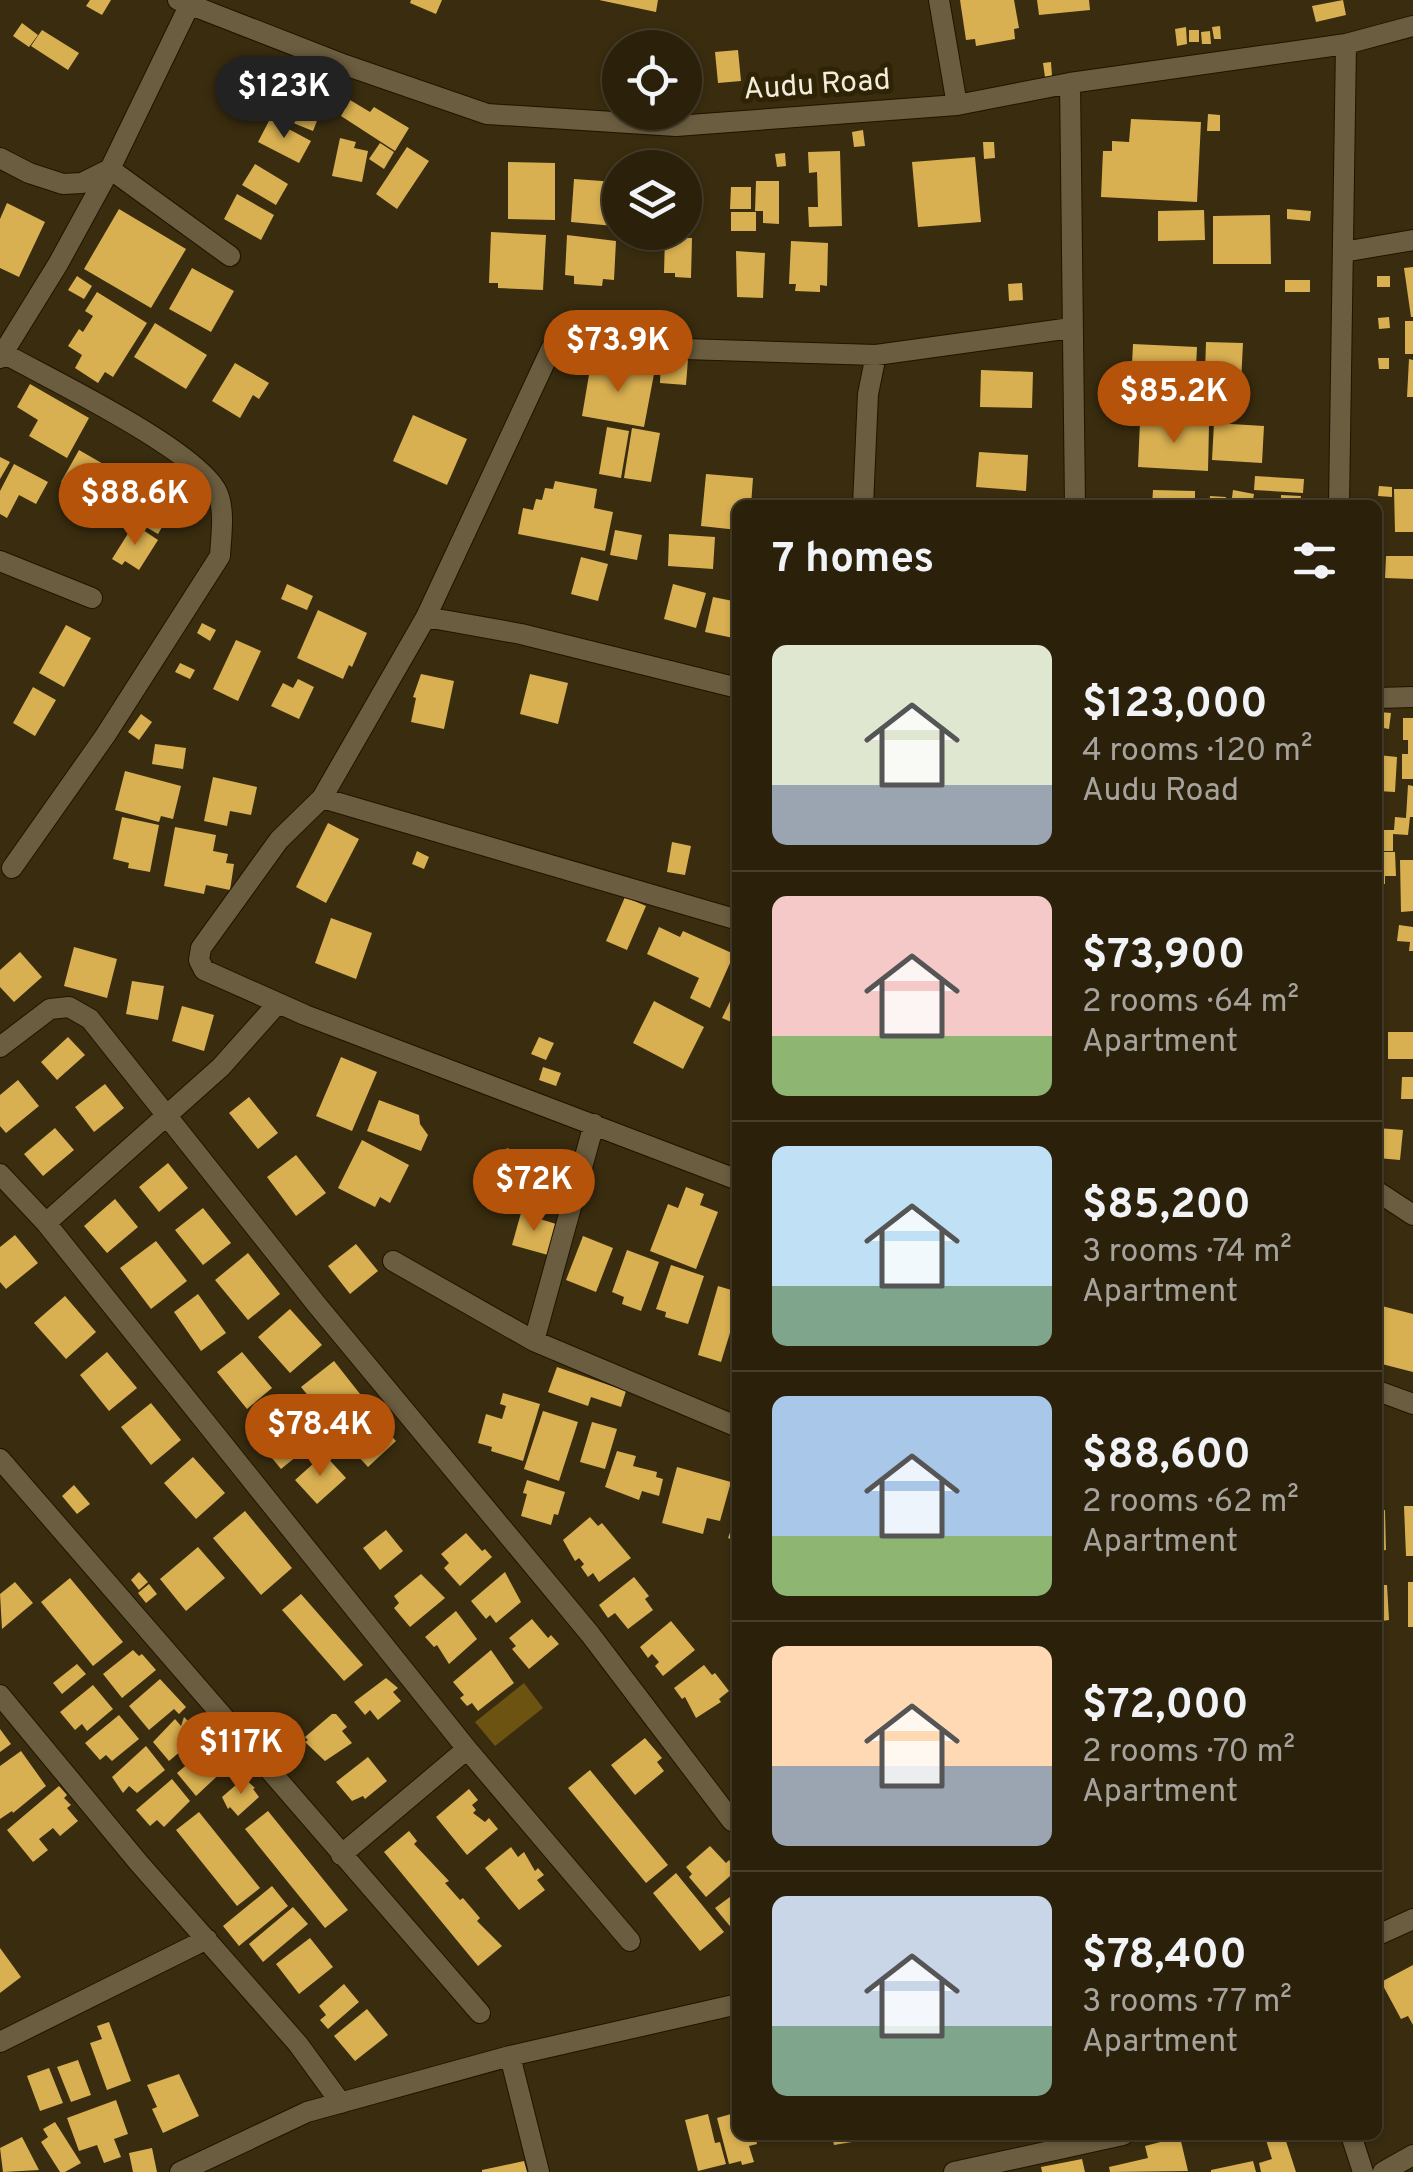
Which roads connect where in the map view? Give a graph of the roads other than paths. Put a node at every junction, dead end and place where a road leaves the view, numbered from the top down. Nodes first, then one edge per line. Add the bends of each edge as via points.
1 (939, 0) edge
2 (184, 3) edge
3 (1413, 26) edge
4 (1346, 44) junction
5 (1070, 84) junction
6 (957, 105) junction
7 (0, 158) edge
8 (110, 169) junction
9 (1413, 240) edge
10 (1343, 252) junction
11 (230, 256) dead end
12 (1071, 328) junction
13 (876, 355) junction
14 (2, 356) edge
15 (863, 500) edge
16 (1074, 500) edge
17 (1339, 500) edge
18 (0, 561) edge
19 (92, 598) dead end
20 (426, 617) junction
21 (732, 686) edge
22 (1382, 698) edge
23 (1413, 698) edge
24 (322, 798) junction
25 (12, 868) dead end
26 (732, 918) edge
27 (278, 1003) junction
28 (0, 1047) edge
29 (166, 1115) junction
30 (594, 1124) junction
31 (0, 1174) edge
32 (732, 1178) edge
33 (1382, 1195) edge
34 (1413, 1215) edge
35 (46, 1223) junction
36 (392, 1261) dead end
37 (534, 1341) junction
38 (1382, 1392) edge
39 (1413, 1404) edge
40 (732, 1424) edge
41 (0, 1459) edge
42 (0, 1695) edge
43 (467, 1749) junction
44 (732, 1822) dead end
45 (341, 1855) junction
46 (1413, 1919) edge
47 (1382, 1933) edge
48 (207, 1938) junction
49 (630, 1942) dead end
50 (732, 2005) edge
51 (480, 2013) dead end
52 (0, 2042) edge
53 (510, 2056) junction
54 (342, 2102) junction
55 (1084, 2140) edge
56 (1353, 2140) edge
57 (1413, 2155) edge
58 (180, 2172) edge
59 (539, 2172) edge
60 (954, 2172) edge
61 (1363, 2172) edge
62 (1382, 2172) edge

1 - 6 street
2 - 6 street, Audu Road via 486,114 676,126
2 - 8 street
3 - 4 street, Audu Road
4 - 5 street, Audu Road
4 - 10 street
5 - 6 street, Audu Road
5 - 12 street
7 - 8 street via 62,184 82,183
8 - 11 street
8 - 14 street
9 - 10 street
10 - 17 street
12 - 13 street
12 - 16 street
13 - 15 street
13 - 20 street via 684,349 579,337 558,342
14 - 25 street via 187,460 220,496 221,521 220,556
18 - 19 street
20 - 21 street
20 - 24 street
22 - 23 street
24 - 26 street
24 - 27 street via 279,840 198,960 204,970
27 - 29 street via 222,1067
27 - 30 street
28 - 29 street via 50,1008 69,1008 90,1019
29 - 35 street
29 - 44 street via 590,1634
30 - 32 street
30 - 37 street
31 - 35 street
33 - 34 street
35 - 43 street
36 - 37 street
37 - 40 street
38 - 39 street
41 - 45 street
42 - 48 street
43 - 45 street
43 - 49 street
45 - 51 street
46 - 47 street
48 - 52 street
48 - 54 street
50 - 53 street
53 - 54 street
53 - 59 street
54 - 58 street
55 - 60 street
56 - 61 street
57 - 62 street

